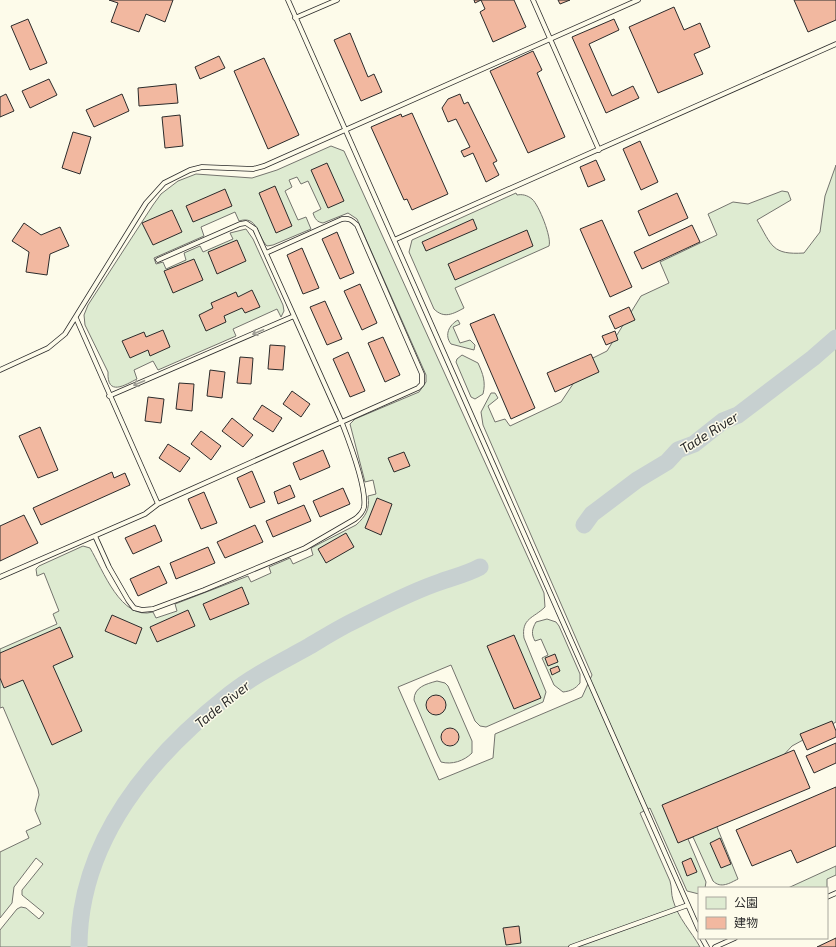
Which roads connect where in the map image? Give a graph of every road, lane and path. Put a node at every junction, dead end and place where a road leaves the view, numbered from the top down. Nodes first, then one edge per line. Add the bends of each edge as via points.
1 (288, 0) edge
2 (338, 0) edge
3 (533, 0) edge
4 (638, 0) edge
5 (295, 18) junction
6 (550, 39) junction
7 (836, 44) edge
8 (346, 130) junction
9 (599, 150) junction
10 (394, 240) junction
11 (266, 253) junction
12 (158, 260) dead end
13 (294, 316) junction
14 (76, 318) junction
15 (0, 370) edge
16 (109, 396) junction
17 (342, 423) junction
18 (158, 504) junction
19 (95, 536) junction
20 (0, 577) edge
21 (688, 905) junction
22 (698, 928) edge
23 (733, 939) edge
24 (571, 947) edge
25 (715, 947) edge

1 - 5 lane
2 - 5 lane
3 - 6 lane
4 - 6 lane
5 - 8 lane
6 - 8 lane
6 - 9 lane
7 - 9 lane
8 - 10 lane
8 - 14 lane via 264,166 253,169 202,167 190,170 164,184 146,203
9 - 10 lane
10 - 21 lane
11 - 12 lane via 255,229 246,223
11 - 13 lane
11 - 17 lane via 342,219 352,220 357,226 423,379 418,388
13 -> 16 lane
13 - 17 lane
14 - 15 lane via 65,334 48,348
14 - 16 lane
16 - 18 lane
17 - 18 lane
17 - 19 lane via 362,489 364,508 355,519 317,543 204,590 153,609 142,610 134,608 128,600
18 - 19 lane via 145,514
19 - 20 lane
21 - 22 lane
21 - 24 lane
23 - 25 lane

